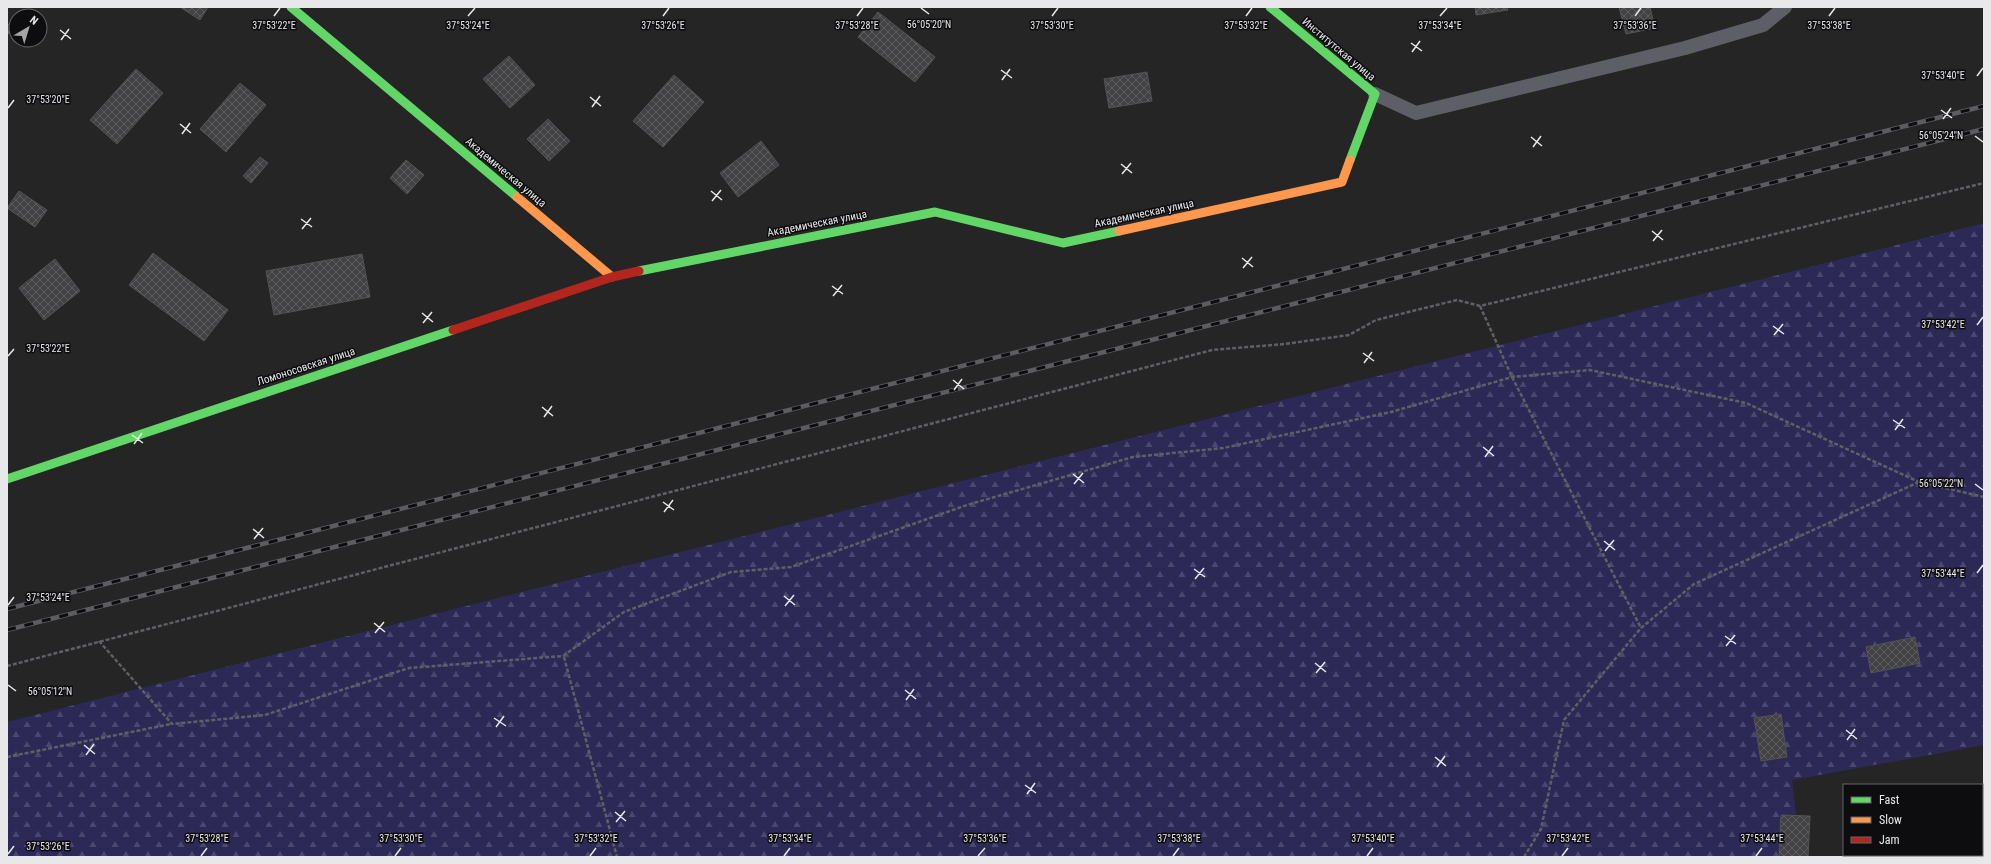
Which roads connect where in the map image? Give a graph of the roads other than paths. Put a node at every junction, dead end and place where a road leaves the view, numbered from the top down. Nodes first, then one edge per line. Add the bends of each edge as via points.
1 (291, 7) edge
2 (1270, 7) edge
3 (1785, 7) edge
4 (1375, 94) junction
5 (612, 277) junction
6 (7, 479) edge

1 - 5 street, Академическая улица
2 - 4 street, Институтская улица
3 - 4 lane via 1763,25 1685,48 1416,113
4 - 5 street, Академическая улица via 1342,182 1063,243 935,212
5 - 6 street, Ломоносовская улица

